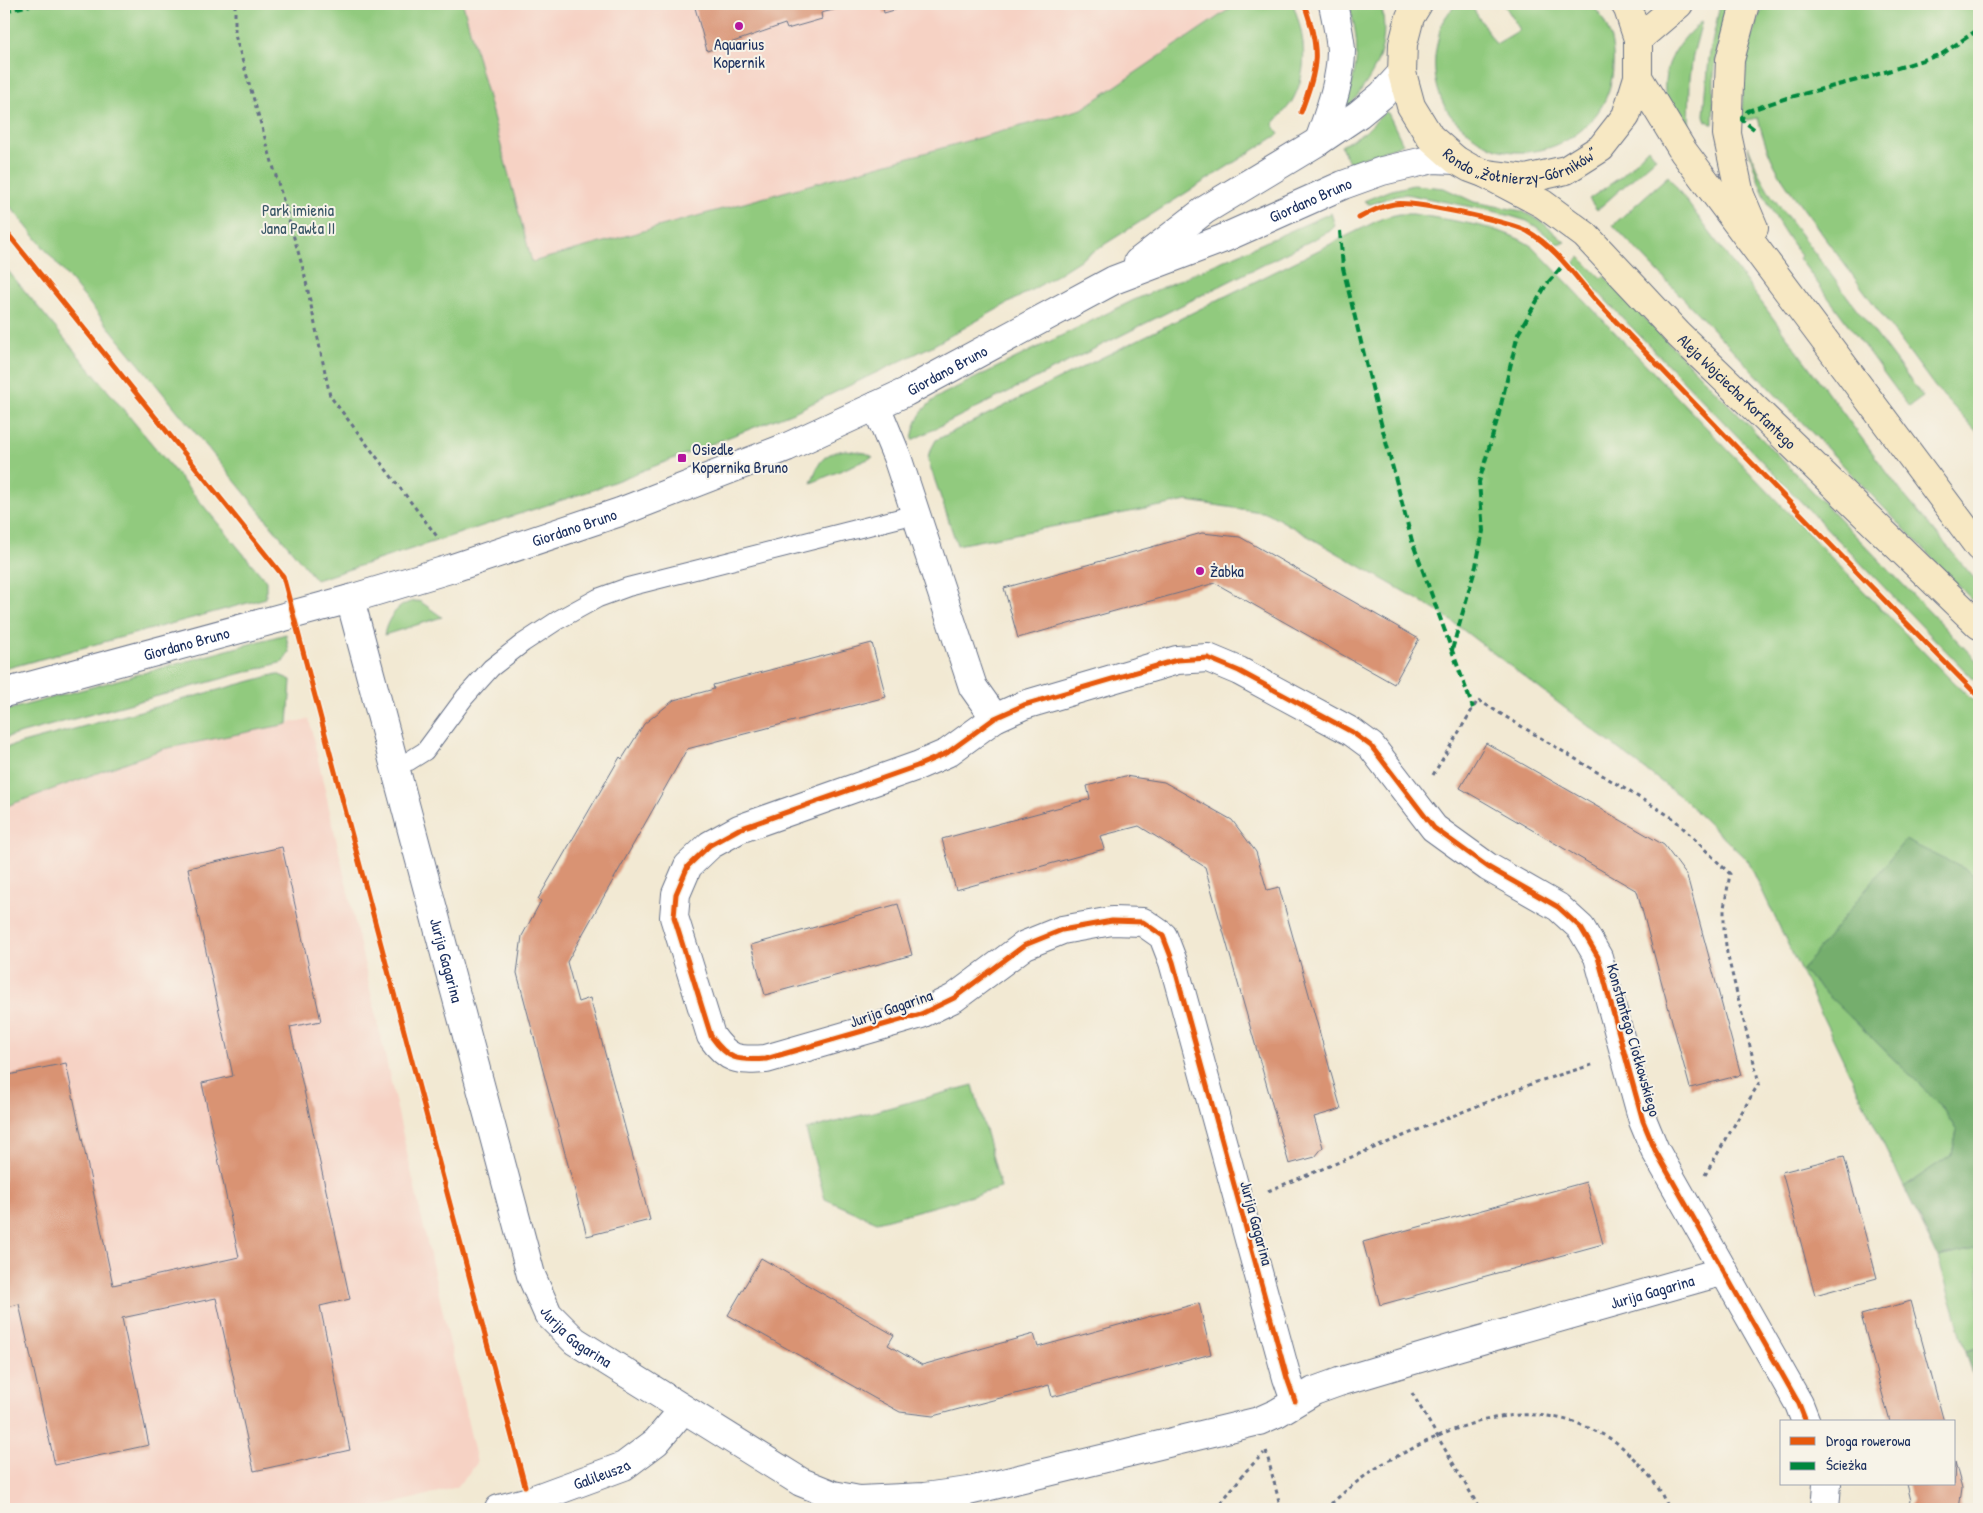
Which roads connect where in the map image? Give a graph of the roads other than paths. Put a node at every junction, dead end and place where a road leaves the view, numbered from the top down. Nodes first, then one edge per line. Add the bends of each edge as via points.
1 (1333, 4) edge
2 (1625, 4) edge
3 (1680, 4) edge
4 (1745, 4) edge
5 (1410, 8) edge
6 (1638, 38) junction
7 (1402, 73) junction
8 (1638, 77) junction
9 (1319, 141) junction
10 (1456, 160) junction
11 (1486, 174) junction
12 (1771, 267) junction
13 (1114, 280) junction
14 (876, 406) junction
15 (916, 514) junction
16 (1979, 546) edge
17 (350, 599) junction
18 (1979, 625) edge
19 (4, 693) edge
20 (995, 718) junction
21 (394, 765) junction
22 (1724, 1272) junction
23 (1295, 1402) junction
24 (683, 1410) junction
25 (1805, 1420) edge
26 (1826, 1486) edge
27 (499, 1509) edge
28 (1825, 1509) edge

1 - 9 street via 1341,50 1333,102
2 - 6 main road, Rondo „Żołnierzy-Górników”
3 - 6 main road
4 - 12 main road via 1730,60 1727,134 1740,195
5 - 7 main road, Rondo „Żołnierzy-Górników” via 1403,44
6 - 8 main road, Rondo „Żołnierzy-Górników”
7 - 9 street, Giordano Bruno via 1360,114
7 - 10 main road, Rondo „Żołnierzy-Górników” via 1411,106 1425,129
8 - 11 main road, Rondo „Żołnierzy-Górników” via 1626,116 1601,148 1566,170 1526,179
8 - 12 main road via 1683,151
9 - 13 street, Giordano Bruno via 1205,210
10 - 11 main road, Rondo „Żołnierzy-Górników”
10 - 13 street, Giordano Bruno via 1434,159 1382,171 1222,239
11 - 18 main road, Aleja Wojciecha Korfantego via 1543,204 1585,235 1678,334
12 - 16 main road
13 - 14 street, Giordano Bruno
14 - 15 street
14 - 17 street, Giordano Bruno via 751,462 620,512
15 - 20 street via 973,687
15 - 21 lane via 628,587 598,598 523,642 491,668 465,697 426,751
17 - 19 street, Giordano Bruno
17 - 21 street, Jurija Gagarina
20 - 22 street, Konstantego Ciołkowskiego via 1024,706 1177,660 1208,658 1239,671 1352,732 1371,746 1434,828 1488,867 1558,907 1581,928 1598,957 1643,1121 1655,1150
20 - 23 street, Jurija Gagarina via 947,753 739,829 710,845 688,866 676,894 674,917 711,1036 722,1052 743,1061 766,1060 921,1014 954,998 1026,945 1062,930 1112,921 1143,922 1163,936 1174,962
21 - 24 street, Jurija Gagarina via 530,1275 548,1314 575,1341
22 - 23 street, Jurija Gagarina via 1396,1365 1314,1391
22 - 25 street, Konstantego Ciołkowskiego
23 - 24 street, Jurija Gagarina via 1259,1421 969,1491 859,1500 801,1482
24 - 27 street, Galileusza via 656,1442 624,1466
26 - 28 street

